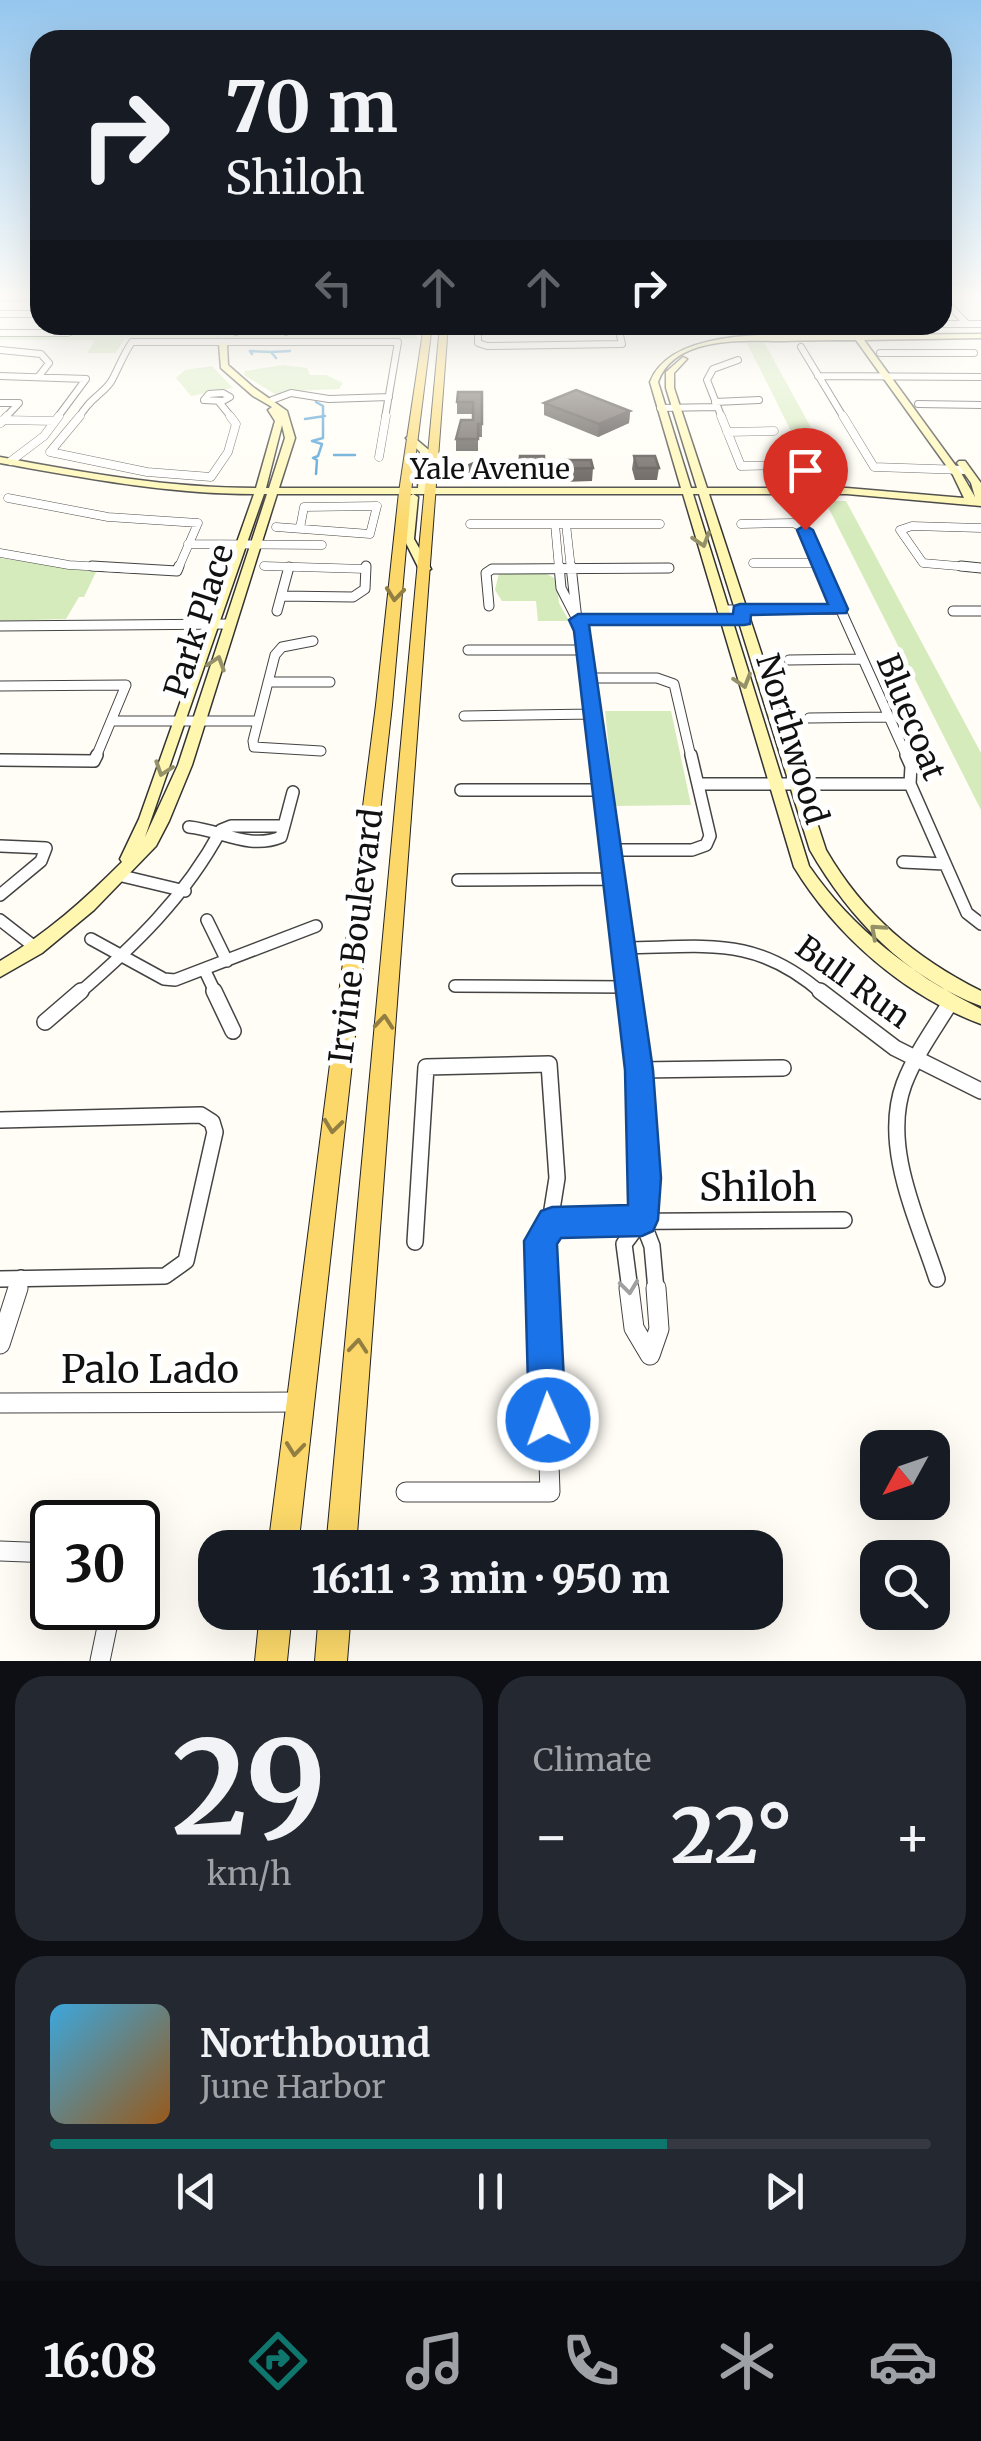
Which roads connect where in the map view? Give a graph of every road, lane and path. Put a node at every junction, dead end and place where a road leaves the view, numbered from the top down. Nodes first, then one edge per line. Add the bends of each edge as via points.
1 (114, 375) edge
2 (233, 375) edge
3 (392, 375) edge
4 (421, 375) edge
5 (436, 375) edge
6 (655, 375) edge
7 (670, 375) edge
8 (709, 375) edge
9 (890, 375) edge
10 (0, 376) edge
11 (39, 376) joint
12 (818, 376) joint
13 (892, 377) junction
14 (981, 377) edge
15 (246, 386) junction
16 (223, 393) junction
17 (74, 398) junction
18 (88, 400) junction
19 (388, 400) junction
20 (759, 400) dead end
21 (220, 402) junction
22 (274, 402) junction
23 (0, 403) edge
24 (716, 404) junction
25 (918, 404) junction
26 (981, 404) edge
27 (660, 408) junction
28 (676, 408) junction
29 (57, 419) junction
30 (3, 420) edge
31 (774, 431) dead end
32 (727, 432) junction
33 (379, 457) dead end
34 (3, 464) edge
35 (792, 465) dead end
36 (961, 470) junction
37 (964, 483) junction
38 (978, 483) edge
39 (418, 494) junction
40 (688, 494) junction
41 (702, 494) junction
42 (265, 495) junction
43 (8, 498) dead end
44 (980, 506) edge
45 (470, 524) dead end
46 (554, 524) junction
47 (566, 524) junction
48 (660, 524) dead end
49 (741, 524) dead end
50 (276, 527) dead end
51 (300, 528) junction
52 (981, 528) edge
53 (326, 530) junction
54 (188, 544) junction
55 (248, 545) junction
56 (322, 546) junction
57 (0, 554) edge
58 (752, 563) dead end
59 (819, 564) junction
60 (317, 565) junction
61 (264, 566) dead end
62 (289, 566) junction
63 (572, 567) junction
64 (560, 568) junction
65 (669, 568) dead end
66 (981, 568) edge
67 (282, 596) junction
68 (489, 606) dead end
69 (839, 609) junction
70 (954, 610) dead end
71 (277, 611) dead end
72 (981, 611) edge
73 (724, 615) junction
74 (742, 615) junction
75 (578, 620) junction
76 (212, 624) junction
77 (230, 624) junction
78 (0, 626) edge
79 (313, 641) dead end
80 (468, 650) dead end
81 (586, 650) junction
82 (861, 659) junction
83 (789, 660) dead end
84 (589, 678) junction
85 (268, 682) junction
86 (330, 682) dead end
87 (0, 686) edge
88 (594, 714) junction
89 (464, 716) dead end
90 (888, 717) junction
91 (809, 718) dead end
92 (180, 720) junction
93 (198, 720) junction
94 (113, 721) junction
95 (258, 722) junction
96 (321, 751) dead end
97 (0, 760) edge
98 (700, 784) junction
99 (774, 784) junction
100 (794, 784) junction
101 (910, 784) junction
102 (460, 790) dead end
103 (604, 790) junction
104 (293, 792) dead end
105 (284, 826) junction
106 (189, 827) dead end
107 (221, 830) junction
108 (0, 846) edge
109 (611, 850) junction
110 (903, 862) dead end
111 (946, 864) junction
112 (118, 875) junction
113 (615, 879) junction
114 (458, 880) dead end
115 (185, 890) junction
116 (0, 895) edge
117 (0, 920) edge
118 (207, 920) dead end
119 (981, 924) edge
120 (316, 926) dead end
121 (90, 939) dead end
122 (36, 948) junction
123 (624, 948) junction
124 (123, 957) junction
125 (227, 961) junction
126 (0, 970) edge
127 (206, 970) junction
128 (455, 986) dead end
129 (628, 987) junction
130 (953, 995) junction
131 (981, 999) edge
132 (981, 1018) edge
133 (45, 1022) dead end
134 (232, 1031) dead end
135 (917, 1060) junction
136 (783, 1068) dead end
137 (639, 1070) junction
138 (981, 1092) edge
139 (0, 1120) edge
140 (642, 1220) junction
141 (844, 1220) dead end
142 (552, 1222) junction
143 (415, 1242) dead end
144 (21, 1278) junction
145 (937, 1278) dead end
146 (0, 1279) edge
147 (0, 1344) edge
148 (300, 1402) junction
149 (0, 1403) edge
150 (406, 1492) dead end
151 (286, 1530) edge
152 (342, 1530) edge
153 (0, 1552) edge
154 (30, 1553) edge
155 (106, 1630) edge
156 (274, 1630) edge
157 (334, 1630) edge
158 (100, 1661) edge
159 (271, 1661) edge
160 (331, 1661) edge

1 - 18 street
2 - 15 street, Park Place
3 - 19 street
4 - 39 main road, Irvine Boulevard via 411,438
5 - 39 main road, Irvine Boulevard
6 - 27 street, Northwood
7 - 28 street, Northwood
8 - 24 street
9 - 13 street
10 - 11 street
11 - 17 street via 86,379
12 - 13 street
12 - 36 street via 874,467
13 - 14 street
13 - 25 street
13 - 36 street
15 - 16 street
15 - 22 street
15 - 42 street, Park Place via 279,421
16 - 21 street via 230,397
16 - 21 street via 204,398
17 - 18 street
17 - 29 street
18 - 21 street via 50,452 210,477 228,452 236,424
19 - 22 street
19 - 33 street
20 - 24 street
22 - 42 street, Park Place via 290,438
23 - 30 street via 19,404
24 - 28 street
24 - 32 street
25 - 26 street
25 - 36 street
27 - 28 street
27 - 40 street, Northwood
28 - 41 street, Northwood
29 - 30 street
29 - 34 street
31 - 32 street
32 - 35 street via 741,466
34 - 42 street, Yale Avenue via 157,493
36 - 37 street
36 - 38 street
37 - 38 street
37 - 44 street
38 - 44 street
39 - 40 street, Yale Avenue
39 - 42 street, Yale Avenue
39 -> 148 main road, Irvine Boulevard via 384,705
152 -> 39 main road, Irvine Boulevard via 425,569
40 - 41 street, Yale Avenue
40 -> 73 street, Northwood
41 - 44 street, Yale Avenue
41 - 74 street, Northwood
42 - 55 street, Park Place
43 - 54 street via 108,517 198,523
45 - 46 street
46 - 47 street
46 - 64 street
47 - 48 street
47 - 63 street
49 - 59 street, Bluecoat via 800,524
50 - 51 street
51 - 53 street
51 - 53 street via 304,507 377,506 370,534
52 - 66 street via 902,527 923,563
53 - 56 street
54 - 55 street
54 - 57 street via 177,571
55 - 56 street
55 - 76 street, Park Place
55 - 77 street, Park Place
56 - 60 street
58 - 59 street
59 - 69 street, Bluecoat
60 - 62 street
60 - 67 street via 364,565 365,589 353,596
61 - 62 street
62 - 67 street
63 - 64 street
63 - 65 street
63 - 75 street
64 - 68 street via 492,569 486,573
64 - 75 street via 561,588
67 - 71 street
69 - 74 street
69 - 82 street, Bluecoat
70 - 72 street
73 - 74 street
73 - 75 street
73 -> 99 street, Northwood
74 - 100 street, Northwood
75 - 81 street
76 - 77 street
76 - 78 street
76 - 92 street, Park Place
93 -> 77 street, Park Place
79 - 85 street via 282,647
80 - 81 street
81 - 84 street
82 - 83 street
82 - 90 street, Bluecoat
84 - 88 street
84 - 98 street via 670,681 678,689
85 - 86 street
85 - 95 street
87 - 94 street via 126,685
88 - 89 street
88 - 103 street
90 - 91 street
90 - 101 street, Bluecoat via 911,766
92 - 93 street
92 - 94 street
92 -> 112 street, Park Place via 137,843
93 - 95 street
93 - 112 street, Park Place via 162,822
94 - 97 street via 94,760
95 - 96 street via 254,747
98 - 99 street
98 - 109 street via 706,845
99 - 100 street
99 - 130 street, Northwood via 818,894 862,941
100 - 101 street
130 -> 100 street, Northwood via 850,904 818,850
101 - 111 street, Bluecoat
102 - 103 street
103 - 109 street
104 - 105 street
105 - 107 street
105 - 107 street via 281,837 268,843 227,837
106 - 107 street
107 - 115 street
108 - 116 street via 46,848 41,861
109 - 113 street
110 - 111 street
111 - 119 street, Bluecoat via 967,913
112 - 115 street
112 - 122 street, Park Place
113 - 114 street
113 - 123 street
115 - 124 street
117 - 122 street
118 - 125 street
120 - 125 street
121 - 124 street
122 - 126 street, Park Place
123 - 129 street
123 - 135 street, Bull Run via 765,954
124 - 127 street via 164,980
124 - 133 street
125 - 127 street
127 - 134 street
128 - 129 street
129 - 137 street
130 - 131 street
130 - 132 street
130 - 135 street
135 - 138 street, Bull Run
135 - 145 street via 899,1102 899,1149
136 - 137 street
137 - 140 street
139 - 144 street via 201,1115 212,1122 213,1144 186,1261 178,1270 164,1276
140 -> 140 street via 624,1244 634,1328 650,1355 659,1329 652,1246
140 - 141 street, Shiloh
140 - 142 street, Shiloh
142 - 143 street via 549,1064 426,1067
142 - 150 street via 540,1241 550,1492
144 - 146 street
144 - 147 street
148 - 149 street, Palo Lado
148 -> 151 main road, Irvine Boulevard
153 - 154 street
155 - 158 street
156 - 159 main road
157 - 160 main road

